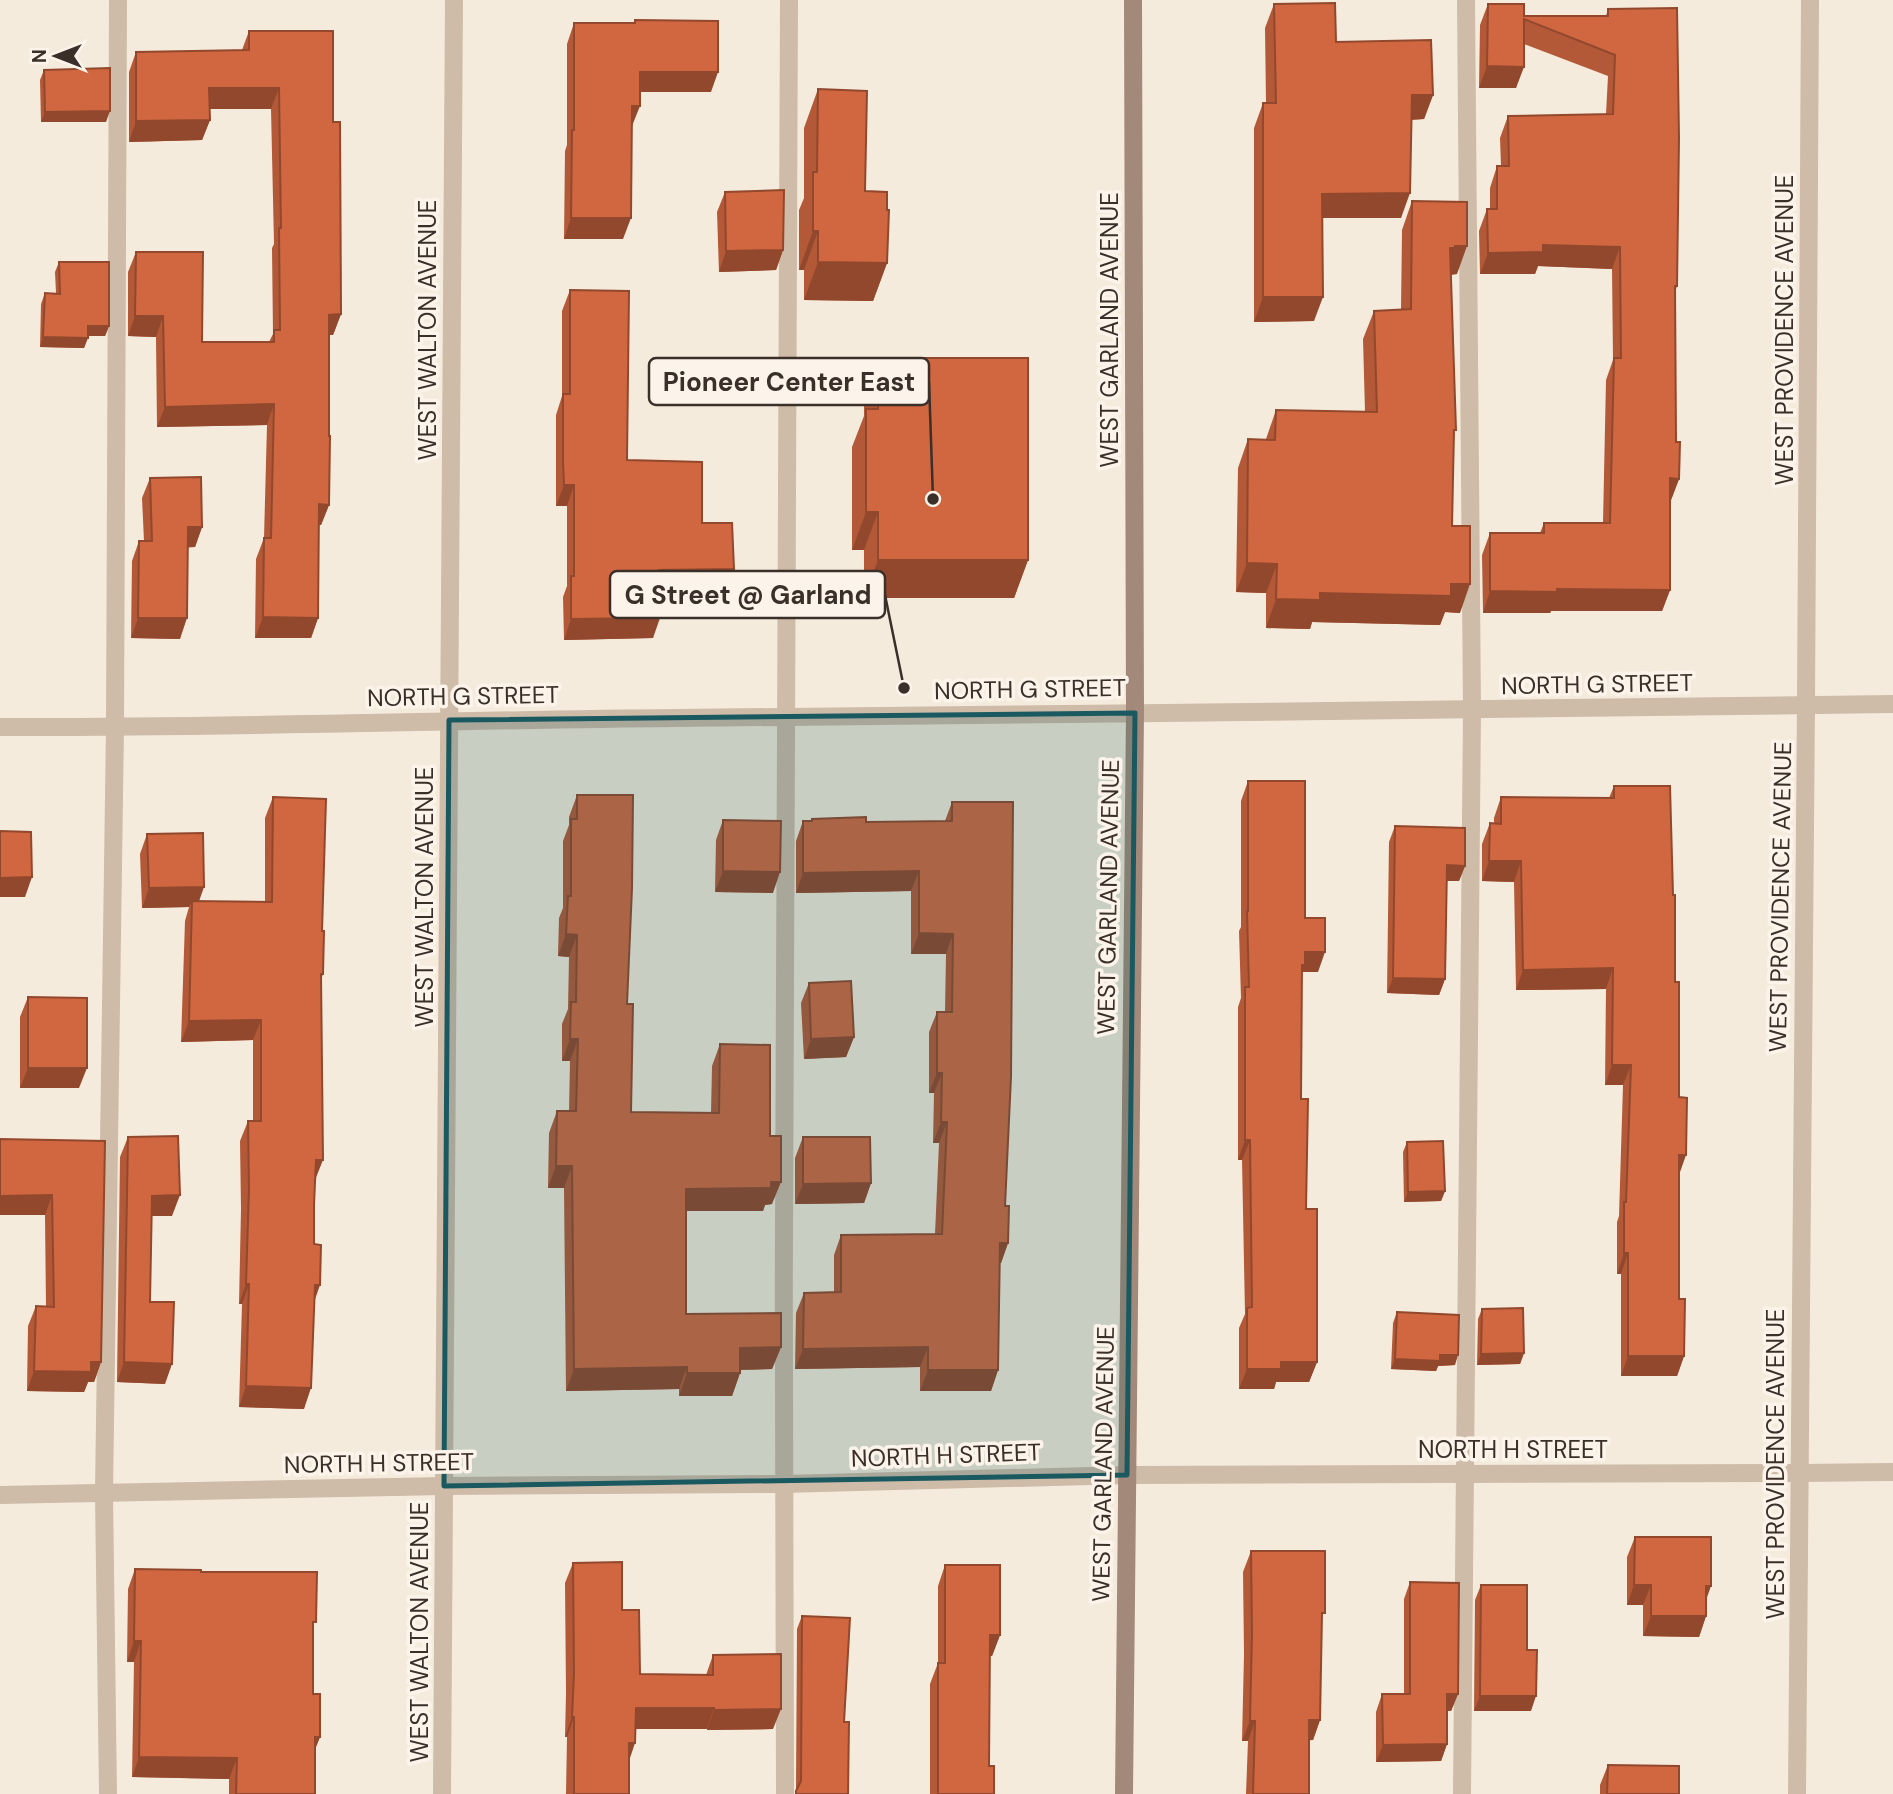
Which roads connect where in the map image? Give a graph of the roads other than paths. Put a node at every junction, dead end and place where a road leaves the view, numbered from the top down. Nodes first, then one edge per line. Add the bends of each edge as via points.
1 (118, 0) edge
2 (454, 0) edge
3 (789, 0) edge
4 (1133, 0) edge
5 (1466, 0) edge
6 (1810, 0) edge
7 (1893, 704) edge
8 (1806, 705) junction
9 (1472, 710) junction
10 (1135, 713) junction
11 (784, 717) junction
12 (449, 720) junction
13 (0, 727) edge
14 (115, 727) junction
15 (1893, 1472) edge
16 (1466, 1474) junction
17 (1799, 1474) junction
18 (1127, 1475) junction
19 (783, 1484) junction
20 (444, 1486) junction
21 (104, 1493) junction
22 (0, 1495) edge
23 (108, 1794) edge
24 (442, 1794) edge
25 (785, 1794) edge
26 (1124, 1794) edge
27 (1462, 1794) edge
28 (1797, 1794) edge

1 - 14 street
2 - 12 street, WEST WALTON AVENUE
3 - 11 street
4 - 10 street, WEST GARLAND AVENUE
5 - 9 street
6 - 8 street, WEST PROVIDENCE AVENUE
7 - 8 street, NORTH G STREET
8 - 9 street, NORTH G STREET
8 - 17 street, WEST PROVIDENCE AVENUE
9 - 10 street, NORTH G STREET
9 - 16 street
10 - 11 street, NORTH G STREET
10 - 18 street, WEST GARLAND AVENUE
11 - 12 street, NORTH G STREET
11 - 19 street
12 - 14 street, NORTH G STREET
12 - 20 street, WEST WALTON AVENUE
13 - 14 street, NORTH G STREET
14 - 21 street
15 - 17 street, NORTH H STREET
16 - 17 street, NORTH H STREET
16 - 18 street, NORTH H STREET
16 - 27 street
17 - 28 street, WEST PROVIDENCE AVENUE
18 - 19 street, NORTH H STREET
18 - 26 street, WEST GARLAND AVENUE
19 - 20 street, NORTH H STREET
19 - 25 street
20 - 21 street, NORTH H STREET
20 - 24 street, WEST WALTON AVENUE
21 - 22 street, NORTH H STREET
21 - 23 street

